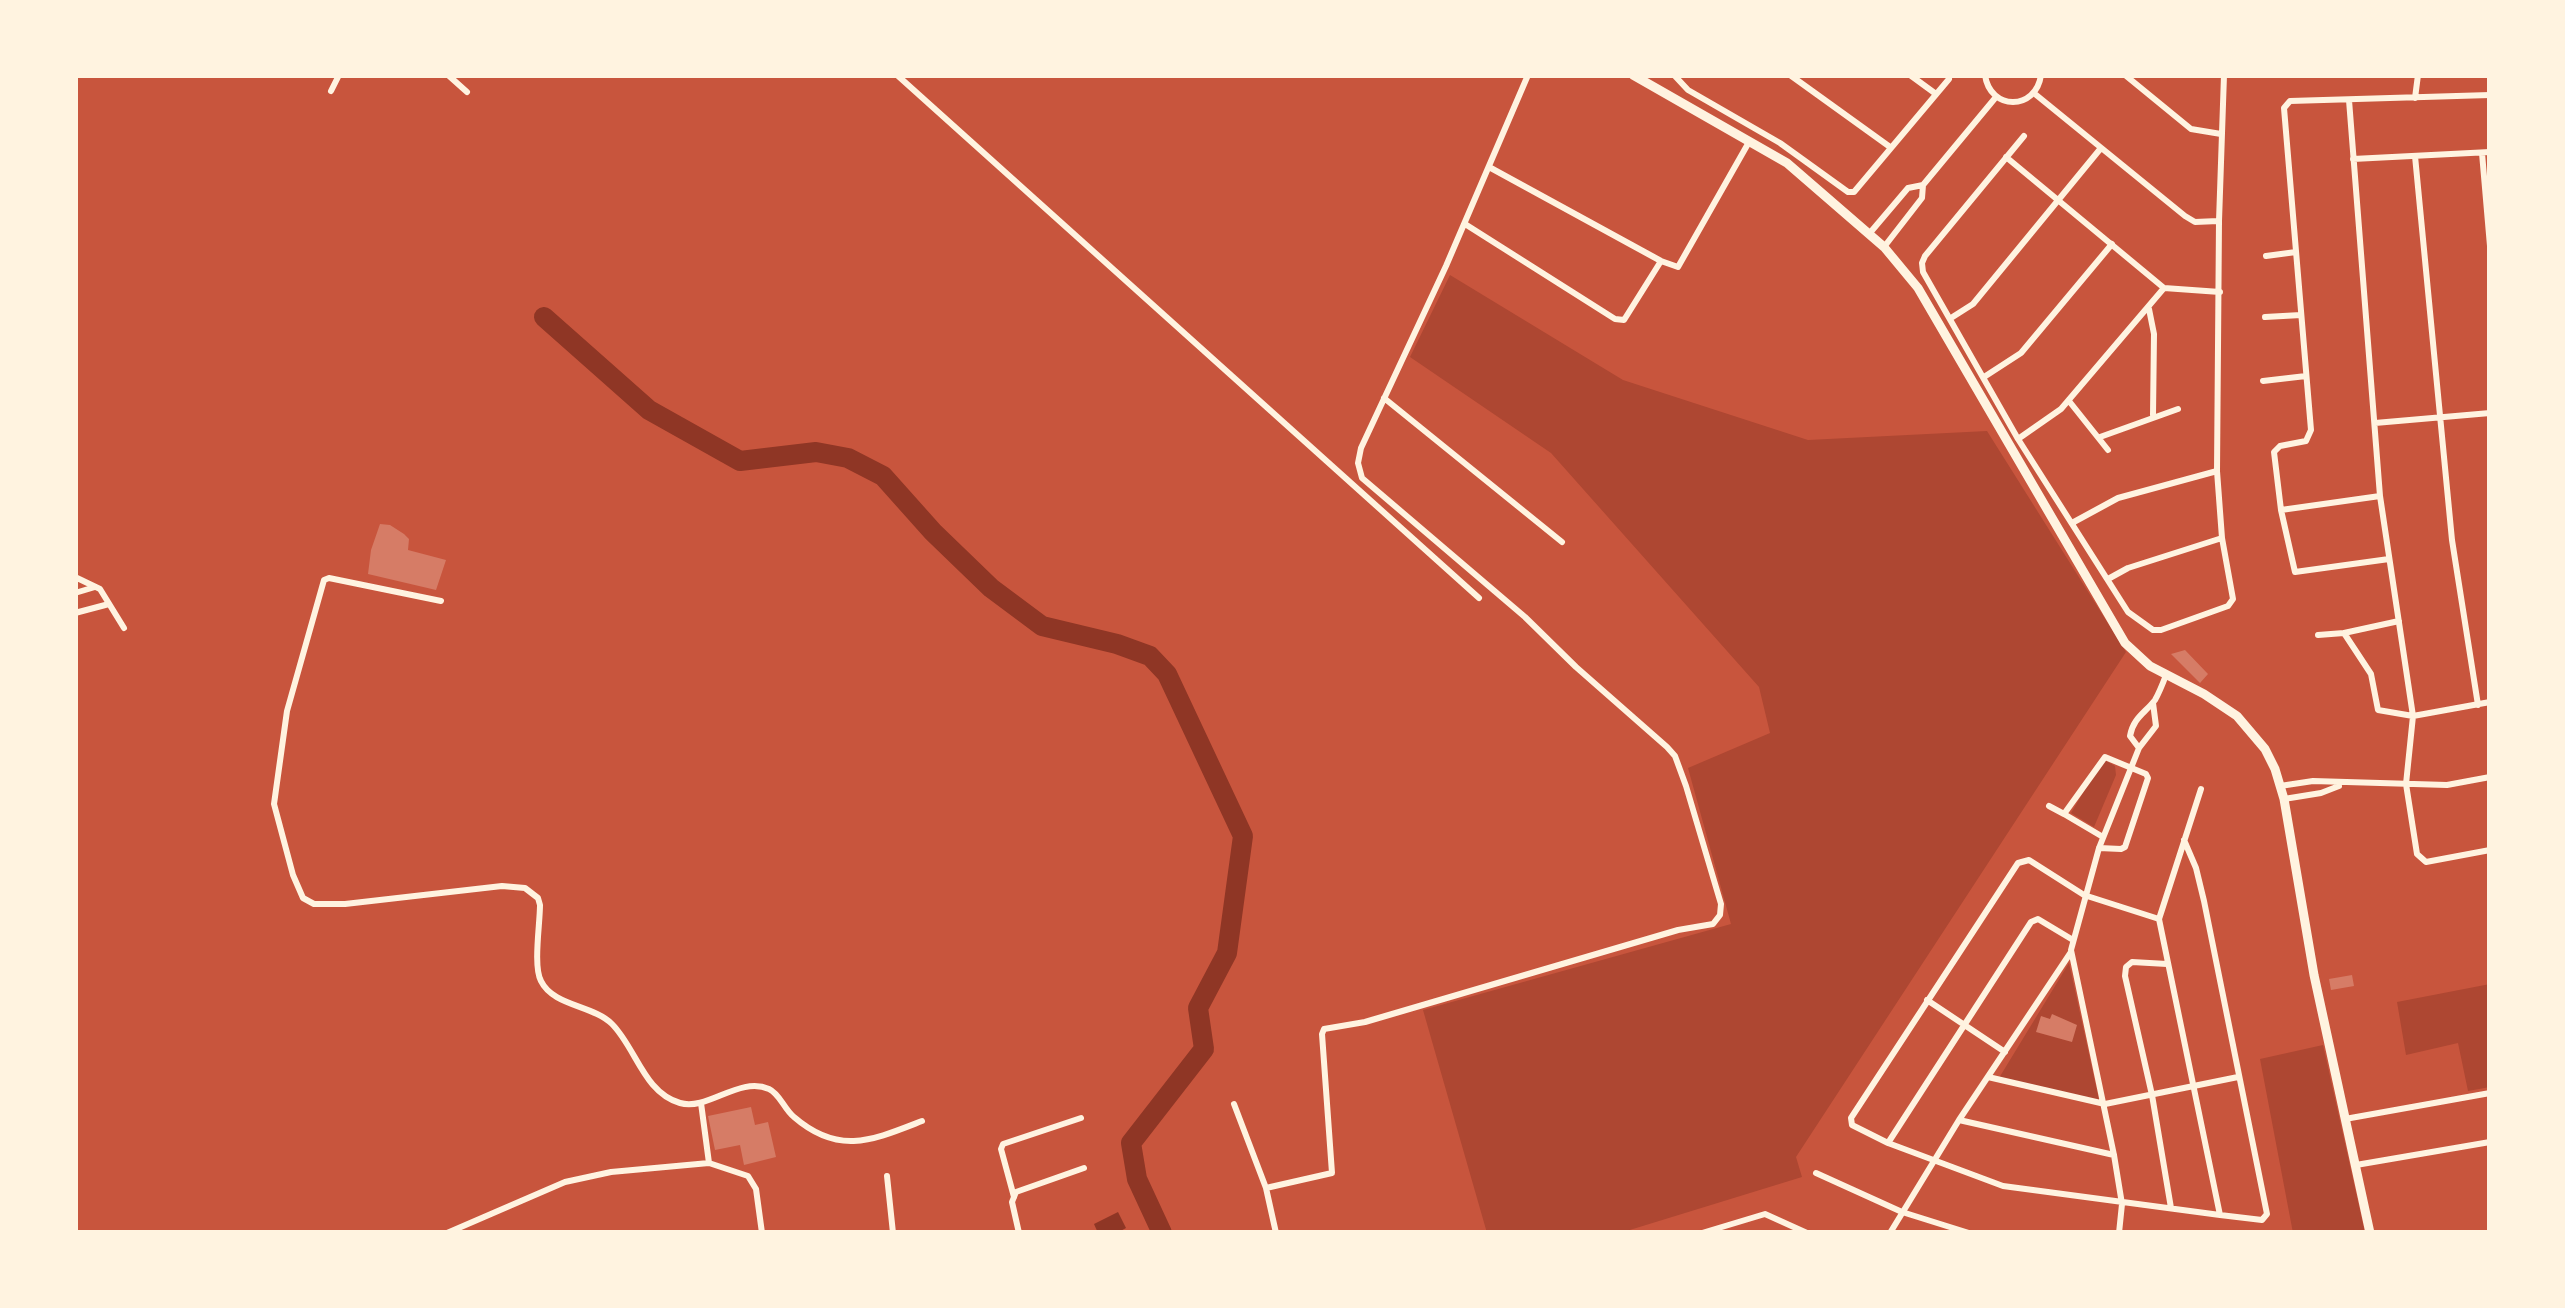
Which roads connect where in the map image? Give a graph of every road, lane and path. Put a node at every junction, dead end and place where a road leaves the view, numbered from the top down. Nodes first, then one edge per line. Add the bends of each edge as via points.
1 (339, 75) edge
2 (448, 75) edge
3 (897, 75) edge
4 (1528, 75) edge
5 (1633, 75) edge
6 (1674, 75) edge
7 (1790, 75) edge
8 (1910, 75) edge
9 (1985, 75) edge
10 (2041, 75) edge
11 (2125, 75) edge
12 (2224, 75) edge
13 (2418, 75) edge
14 (1949, 79) dead end
15 (331, 92) dead end
16 (467, 92) dead end
17 (1936, 94) junction
18 (2035, 94) junction
19 (2490, 95) edge
20 (1996, 98) junction
21 (2415, 98) junction
22 (2348, 100) junction
23 (2221, 134) junction
24 (2024, 136) dead end
25 (1749, 140) junction
26 (1890, 148) junction
27 (2101, 148) junction
28 (2486, 152) edge
29 (2415, 156) junction
30 (2006, 157) junction
31 (2353, 159) junction
32 (1490, 167) junction
33 (1923, 185) junction
34 (2058, 200) junction
35 (1888, 212) junction
36 (2219, 221) junction
37 (1903, 223) junction
38 (1464, 224) junction
39 (1869, 234) junction
40 (2112, 244) junction
41 (2490, 246) edge
42 (1884, 247) junction
43 (2296, 252) junction
44 (2266, 256) dead end
45 (1661, 261) junction
46 (2164, 288) junction
47 (2220, 292) junction
48 (2148, 308) junction
49 (2301, 315) junction
50 (2265, 317) dead end
51 (1950, 318) junction
52 (2306, 376) junction
53 (1984, 377) junction
54 (2263, 381) dead end
55 (1384, 398) junction
56 (2069, 401) junction
57 (2178, 408) dead end
58 (2490, 413) edge
59 (2154, 415) junction
60 (2442, 418) junction
61 (2375, 424) junction
62 (2100, 436) junction
63 (2018, 439) junction
64 (2108, 450) dead end
65 (1358, 463) junction
66 (2217, 470) junction
67 (1342, 473) junction
68 (2380, 496) junction
69 (2281, 510) junction
70 (2072, 523) junction
71 (2222, 538) junction
72 (1562, 542) dead end
73 (2389, 559) junction
74 (75, 576) edge
75 (2108, 579) junction
76 (96, 587) junction
77 (75, 593) edge
78 (1478, 598) dead end
79 (441, 601) dead end
80 (109, 604) junction
81 (75, 613) edge
82 (2399, 621) junction
83 (124, 628) dead end
84 (2344, 633) junction
85 (2318, 635) dead end
86 (2166, 675) junction
87 (2153, 702) junction
88 (2490, 702) edge
89 (2478, 704) junction
90 (2413, 716) junction
91 (2139, 748) junction
92 (2131, 768) junction
93 (2490, 777) edge
94 (2344, 784) junction
95 (2406, 784) junction
96 (2280, 786) junction
97 (2201, 788) dead end
98 (2284, 799) junction
99 (2049, 806) dead end
100 (2064, 814) junction
101 (2104, 837) junction
102 (2184, 839) junction
103 (2099, 848) junction
104 (2490, 850) edge
105 (2084, 895) junction
106 (2159, 919) junction
107 (2073, 940) junction
108 (2071, 950) junction
109 (2168, 964) junction
110 (1926, 1000) junction
111 (1963, 1024) junction
112 (2005, 1052) junction
113 (1988, 1077) junction
114 (2238, 1077) junction
115 (2194, 1086) junction
116 (2490, 1093) edge
117 (2152, 1095) junction
118 (702, 1103) junction
119 (1234, 1104) dead end
120 (2105, 1104) junction
121 (1081, 1118) dead end
122 (2345, 1118) junction
123 (922, 1120) dead end
124 (1960, 1120) junction
125 (2490, 1142) edge
126 (1888, 1144) junction
127 (2114, 1155) junction
128 (1933, 1162) junction
129 (709, 1163) junction
130 (2356, 1165) junction
131 (1084, 1168) dead end
132 (1816, 1174) dead end
133 (887, 1176) dead end
134 (1266, 1188) junction
135 (1014, 1197) junction
136 (2122, 1204) junction
137 (2171, 1208) junction
138 (1902, 1212) junction
139 (2220, 1215) junction
140 (446, 1233) edge
141 (762, 1233) edge
142 (893, 1233) edge
143 (1018, 1233) edge
144 (1276, 1233) edge
145 (1702, 1233) edge
146 (1808, 1233) edge
147 (1890, 1233) edge
148 (1968, 1233) edge
149 (2119, 1233) edge
150 (2370, 1233) edge

1 - 15 street
2 - 16 street
3 - 67 street
4 - 32 street
5 - 25 street
6 - 26 street via 1848,192
7 - 26 street
8 - 17 street
9 - 20 street
10 - 18 street
11 - 23 street via 2190,129
12 - 23 street
13 - 21 street
14 - 17 street
17 - 26 street
18 - 20 street via 2012,104
18 - 27 street
19 - 21 street
20 - 33 street
21 - 22 street
22 - 31 street
22 - 43 street via 2290,101 2284,108
23 - 36 street
24 - 30 street
25 - 39 street via 1787,163
25 - 45 street via 1683,261 1672,267
27 - 34 street
27 - 36 street via 2195,222
28 - 29 street
28 - 41 street
29 - 31 street
29 - 60 street
30 - 34 street
30 - 51 street via 1922,264
31 - 61 street
32 - 38 street
32 - 45 street
33 - 35 street via 1908,188
33 - 37 street via 1922,198
34 - 40 street
34 - 51 street via 1973,304
35 - 37 street
35 - 39 street
36 - 47 street
37 - 42 street
38 - 45 street via 1624,320
38 - 55 street
39 - 42 street
40 - 46 street
40 - 53 street via 2021,353
42 - 86 street via 1918,288 2115,629 2135,654
43 - 44 street
43 - 49 street
46 - 47 street
46 - 48 street
47 - 66 street
48 - 56 street
48 - 59 street
49 - 50 street
49 - 52 street
51 - 53 street
52 - 54 street
52 - 69 street via 2310,437 2274,452
53 - 63 street
55 - 65 street
55 - 72 street
56 - 62 street
56 - 63 street
57 - 59 street
58 - 60 street
59 - 62 street
60 - 61 street
60 - 89 street via 2452,540
61 - 68 street
62 - 64 street
63 - 70 street
65 - 67 street
65 - 134 street via 1362,478 1674,756 1722,904 1713,924 1324,1029 1332,1173
66 - 70 street via 2118,498
66 - 71 street
67 - 78 street
68 - 69 street
68 - 73 street
69 - 73 street via 2295,572
70 - 75 street
71 - 75 street
71 - 75 street via 2231,603 2161,630 2128,612
73 - 82 street
74 - 76 street
76 - 77 street
76 - 80 street
79 - 118 street via 324,580 287,711 274,804 304,898 345,904 502,886 533,892 540,906 538,971 544,986 613,1024 666,1096
80 - 81 street
80 - 83 street
82 - 84 street
82 - 90 street
84 - 85 street
84 - 90 street via 2371,674 2378,710
86 - 87 street
86 - 96 street via 2236,716 2265,750
87 - 91 street via 2156,726
87 - 91 street via 2131,727
88 - 89 street
89 - 90 street
90 - 95 street
91 - 92 street
92 - 100 street via 2102,757
92 - 101 street
92 - 103 street via 2148,778 2124,847
93 - 95 street via 2447,786
94 - 95 street
94 - 96 street
94 - 98 street
95 - 104 street via 2421,859
96 - 98 street
97 - 102 street
98 - 122 street
99 - 100 street
100 - 101 street
101 - 103 street
102 - 106 street
102 - 114 street via 2204,901
103 - 105 street
105 - 106 street
105 - 107 street
105 - 110 street via 2022,860
106 - 109 street
107 - 108 street
107 - 111 street via 2034,919
108 - 112 street
108 - 120 street
109 - 115 street
109 - 117 street via 2132,962 2124,976
110 - 111 street
110 - 126 street via 1852,1118 1852,1125
111 - 112 street
111 - 126 street
112 - 113 street
113 - 120 street
113 - 124 street
114 - 115 street
114 - 139 street via 2267,1214 2262,1220
115 - 117 street
115 - 139 street
116 - 122 street
117 - 120 street
117 - 137 street
118 - 123 street via 724,1092 766,1088 794,1117 841,1142
118 - 129 street
119 - 134 street
120 - 127 street
121 - 135 street via 1002,1144
122 - 130 street
124 - 127 street
124 - 128 street
125 - 130 street
126 - 128 street
127 - 136 street
128 - 136 street via 2003,1186
128 - 138 street
129 - 140 street via 565,1182
129 - 141 street via 748,1176
130 - 150 street
131 - 135 street
132 - 138 street
133 - 142 street
134 - 144 street
135 - 143 street
136 - 137 street
136 - 149 street
137 - 139 street
138 - 147 street
138 - 148 street
145 - 146 street via 1765,1214

